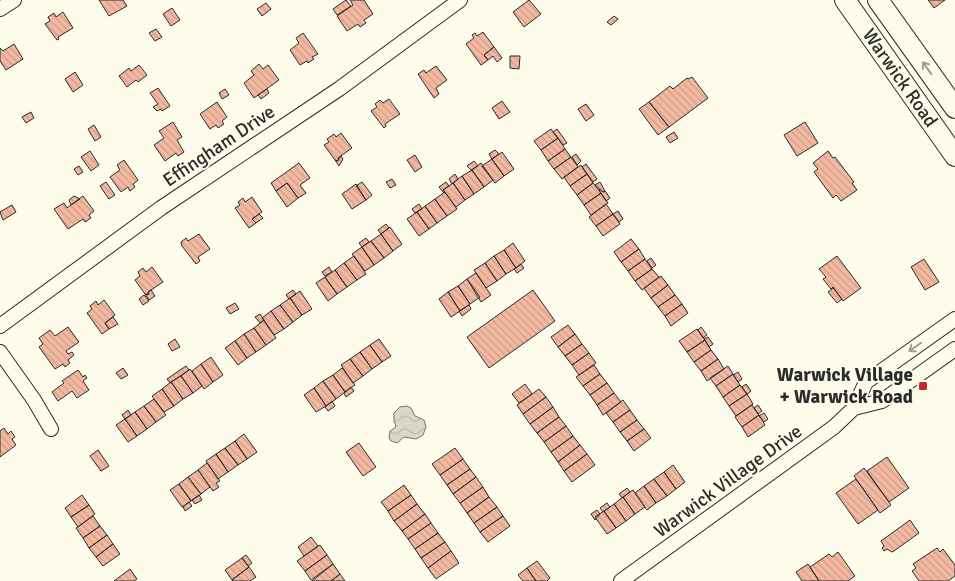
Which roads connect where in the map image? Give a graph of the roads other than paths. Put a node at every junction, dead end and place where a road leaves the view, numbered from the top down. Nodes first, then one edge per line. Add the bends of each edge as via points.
1 (14, 0) edge
2 (460, 0) edge
3 (845, 0) edge
4 (878, 0) edge
5 (0, 9) edge
6 (955, 108) edge
7 (954, 154) edge
8 (955, 319) edge
9 (0, 326) edge
10 (955, 349) edge
11 (0, 352) edge
12 (854, 408) junction
13 (51, 428) dead end
14 (621, 581) edge

1 - 5 street
2 - 9 street, Effingham Drive via 339,89 161,208
3 - 7 main road, Warwick Road
6 -> 4 main road, Warwick Road
8 -> 12 street, Warwick Village Drive via 866,382
10 - 12 street, Warwick Village Drive via 882,401
11 - 13 street
12 - 14 street, Warwick Village Drive via 834,427

